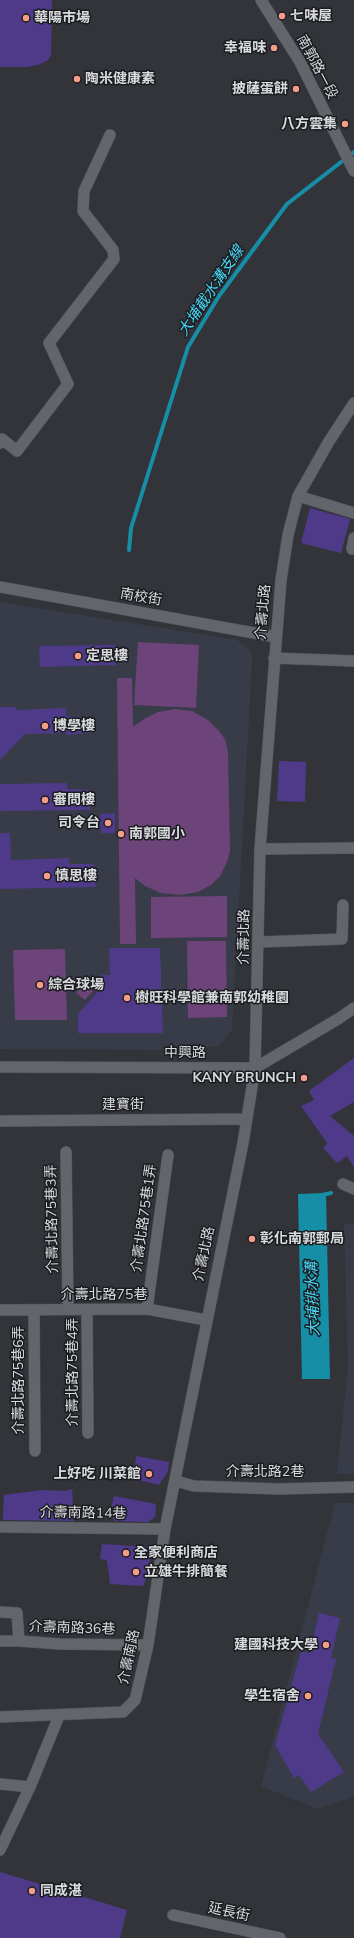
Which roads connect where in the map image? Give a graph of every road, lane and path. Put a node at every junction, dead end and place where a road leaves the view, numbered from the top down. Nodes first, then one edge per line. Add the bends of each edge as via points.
1 (261, 0) edge
2 (110, 135) dead end
3 (354, 171) edge
4 (354, 403) edge
5 (0, 443) edge
6 (298, 496) junction
7 (354, 514) edge
8 (354, 538) edge
9 (352, 549) dead end
10 (0, 587) edge
11 (276, 637) junction
12 (274, 658) junction
13 (354, 661) edge
14 (354, 848) edge
15 (260, 849) junction
16 (343, 905) dead end
17 (259, 942) junction
18 (354, 1008) edge
19 (0, 1067) edge
20 (255, 1068) junction
21 (246, 1119) junction
22 (0, 1121) edge
23 (66, 1152) dead end
24 (168, 1155) dead end
25 (343, 1184) dead end
26 (354, 1189) edge
27 (68, 1309) junction
28 (147, 1309) junction
29 (0, 1310) edge
30 (34, 1310) junction
31 (87, 1310) junction
32 (206, 1320) junction
33 (88, 1433) dead end
34 (35, 1451) dead end
35 (176, 1481) junction
36 (354, 1487) edge
37 (0, 1527) edge
38 (165, 1529) junction
39 (0, 1612) edge
40 (0, 1641) edge
41 (19, 1641) junction
42 (148, 1645) junction
43 (59, 1716) junction
44 (0, 1717) edge
45 (0, 1784) edge
46 (30, 1788) junction
47 (0, 1850) edge
48 (173, 1915) dead end
49 (280, 1938) edge

1 - 3 street, 南郭路一段 via 300,62
2 - 5 street via 84,191 83,211 113,250 114,259 49,343 68,384 17,451 2,439
4 - 6 street, 介壽北路
6 - 7 street
6 - 11 street, 介壽北路 via 281,580
8 - 9 street
10 - 11 street, 南校街
11 - 12 street, 介壽北路
12 - 13 street
12 - 15 street, 介壽北路
14 - 15 street
15 - 17 street, 介壽北路
16 - 17 street via 342,939
17 - 20 street, 介壽北路
18 - 20 street
19 - 20 street, 中興路
20 - 21 street, 介壽北路
21 - 22 street, 建寶街
21 - 32 street, 介壽北路
23 - 27 street, 介壽北路75巷3弄
24 - 28 street, 介壽北路75巷1弄
25 - 26 street
27 - 30 street, 介壽北路75巷
27 - 31 street, 介壽北路75巷
28 - 31 street, 介壽北路75巷
28 - 32 street, 介壽北路75巷
29 - 30 street, 介壽北路75巷
30 - 34 street, 介壽北路75巷6弄
31 - 33 street, 介壽北路75巷4弄
32 - 35 street, 介壽北路
35 - 36 street, 介壽北路2巷 via 194,1486 278,1489
35 - 38 street, 介壽南路
37 - 38 street, 介壽南路14巷
38 - 42 street, 介壽南路
39 - 41 street, 介壽南路36巷 via 17,1614
40 - 41 street, 介壽南路36巷
41 - 42 street, 介壽南路36巷
42 - 43 street, 介壽南路 via 135,1700 123,1712
43 - 44 street, 介壽南路
43 - 46 street
45 - 46 street
46 - 47 street
48 - 49 street, 延長街

